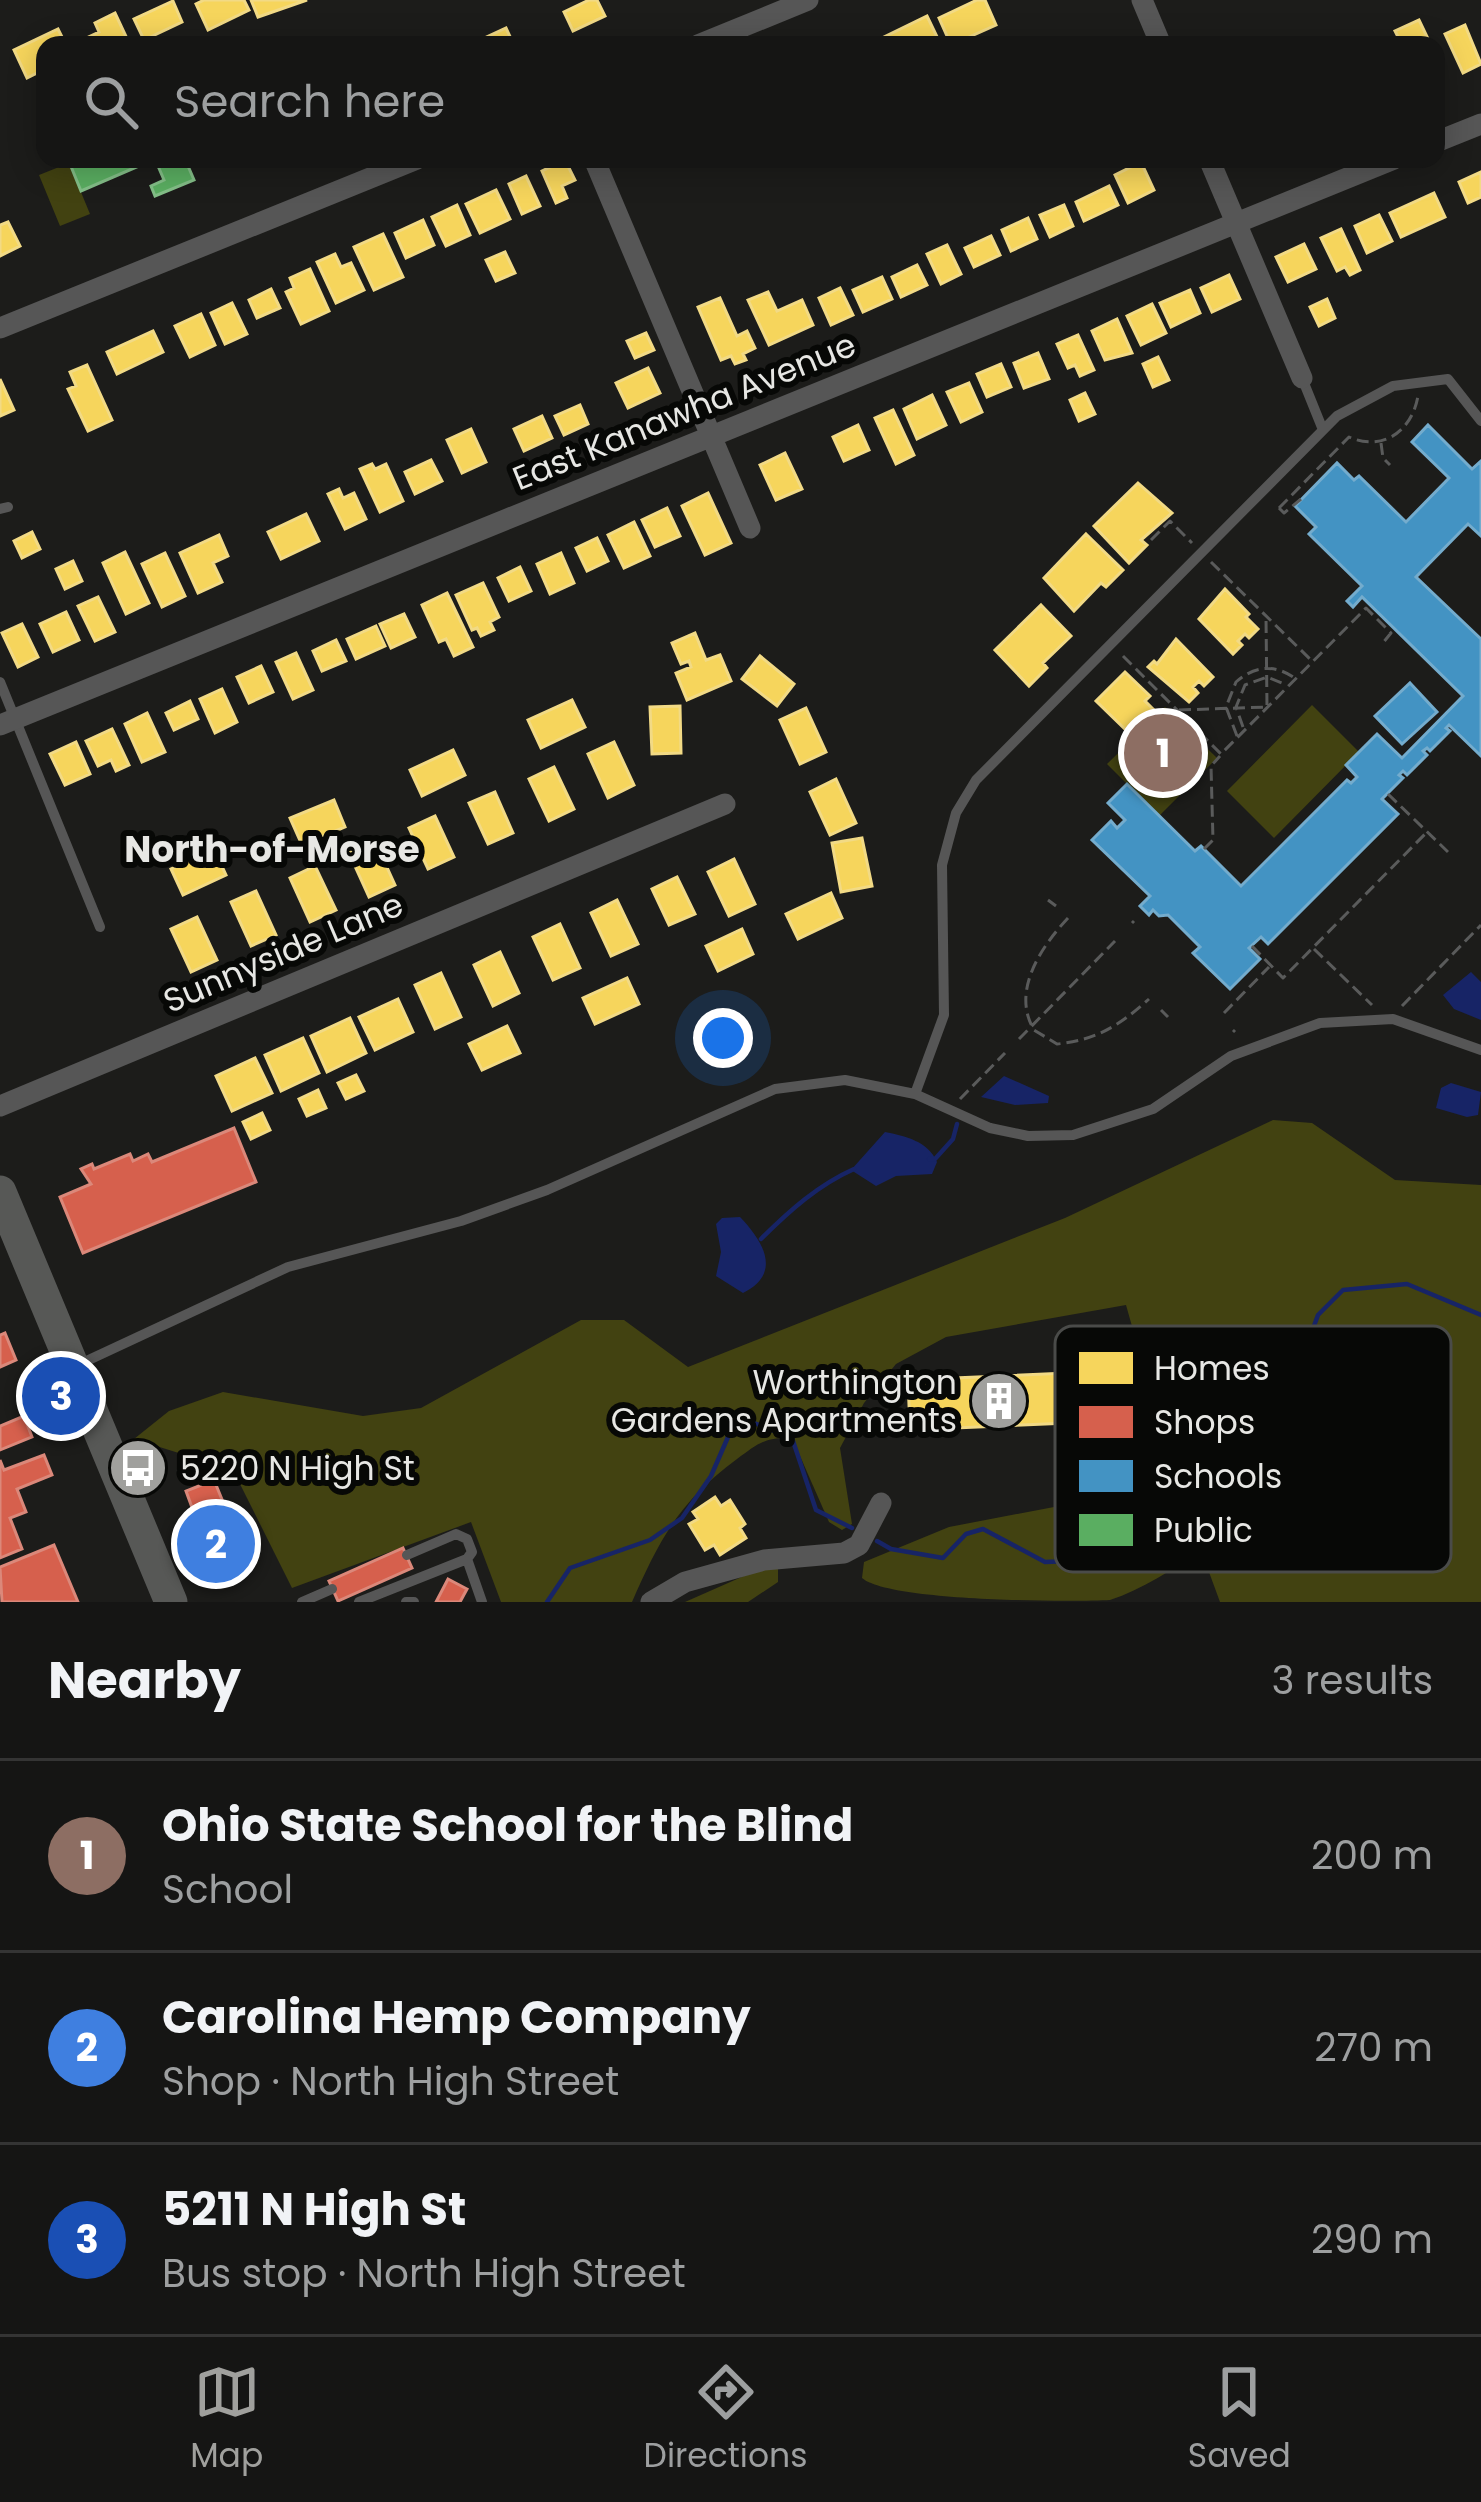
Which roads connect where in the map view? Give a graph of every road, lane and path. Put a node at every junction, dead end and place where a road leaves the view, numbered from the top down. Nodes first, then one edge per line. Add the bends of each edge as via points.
1 (808, 0) edge
2 (1142, 0) edge
3 (720, 36) edge
4 (1157, 36) edge
5 (1481, 124) edge
6 (1445, 138) edge
7 (395, 168) edge
8 (598, 168) edge
9 (1213, 168) edge
10 (1372, 168) edge
11 (1235, 223) junction
12 (0, 328) edge
13 (1302, 378) joint
14 (1417, 403) dead end
15 (1481, 421) edge
16 (1323, 430) junction
17 (711, 436) junction
18 (1381, 442) junction
19 (1390, 465) dead end
20 (1301, 499) dead end
21 (1274, 502) dead end
22 (1279, 508) junction
23 (750, 528) dead end
24 (1151, 540) dead end
25 (1193, 544) dead end
26 (1208, 559) dead end
27 (1266, 617) junction
28 (1382, 644) dead end
29 (1117, 651) dead end
30 (1312, 662) junction
31 (1267, 668) junction
32 (1267, 677) junction
33 (1295, 679) junction
34 (0, 682) edge
35 (1288, 686) junction
36 (1226, 707) junction
37 (1236, 707) junction
38 (1268, 707) junction
39 (1177, 710) junction
40 (8, 722) edge
41 (1245, 730) junction
42 (1238, 737) junction
43 (1221, 754) junction
44 (1203, 758) dead end
45 (1211, 766) junction
46 (1388, 794) dead end
47 (724, 804) dead end
48 (1427, 832) junction
49 (1204, 849) dead end
50 (1448, 853) dead end
51 (1048, 900) dead end
52 (1055, 906) dead end
53 (1068, 918) dead end
54 (1481, 925) edge
55 (100, 927) dead end
56 (1115, 941) dead end
57 (1252, 946) dead end
58 (1313, 947) junction
59 (1270, 966) junction
60 (1149, 999) dead end
61 (1161, 1010) dead end
62 (1376, 1010) dead end
63 (1396, 1011) dead end
64 (1223, 1012) dead end
65 (1168, 1017) dead end
66 (1032, 1026) junction
67 (1019, 1039) dead end
68 (1481, 1050) edge
69 (1005, 1053) dead end
70 (915, 1094) junction
71 (959, 1099) dead end
72 (0, 1106) edge
73 (4, 1211) edge
74 (73, 1367) junction
75 (880, 1503) dead end
76 (467, 1559) junction
77 (430, 1575) junction
78 (326, 1595) edge
79 (171, 1602) edge
80 (302, 1602) edge
81 (359, 1602) edge
82 (482, 1602) edge
83 (651, 1602) edge

1 - 3 street
2 - 4 street
5 - 6 street
7 - 12 street
8 - 17 street
9 - 11 street
10 - 11 street, East Kanawha Avenue
11 - 13 street
11 - 17 street, East Kanawha Avenue
13 - 16 lane
14 - 18 path via 1405,427
15 - 16 lane via 1448,379 1433,379 1380,390
16 - 70 lane via 961,801 942,865 944,1015
17 - 23 street
17 - 40 street, East Kanawha Avenue
18 - 19 path
18 - 22 path via 1349,436
20 - 22 path via 1284,513
21 - 22 path
24 - 25 path via 1170,521
26 - 27 path
27 - 30 path
27 - 31 path
28 - 30 path via 1391,633 1366,608
29 - 39 path
30 - 33 path
31 - 32 path
31 - 33 path
31 - 36 path via 1236,682
32 - 35 path
32 - 37 path via 1245,686
32 - 38 path
33 - 35 path
34 - 40 lane
35 - 38 path
36 - 37 path
36 - 39 path
36 - 42 path
37 - 38 path
37 - 41 path
38 - 41 path
39 - 43 path
40 - 55 lane
41 - 42 path
42 - 43 path
43 - 45 path
44 - 45 path
45 - 49 path via 1213,840
46 - 48 path
47 - 72 street, Sunnyside Lane
48 - 50 path
48 - 58 path
51 - 52 path
53 - 66 path via 1033,968 1025,1005
54 - 63 path
56 - 66 path
57 - 59 path
58 - 59 path via 1283,978
58 - 62 path
59 - 64 path
60 - 66 path via 1114,1028 1081,1041 1051,1043
61 - 65 path
66 - 67 path
68 - 70 lane via 1393,1019 1319,1023 1231,1057 1153,1109 1073,1135 989,1128
69 - 71 path
70 - 74 lane via 845,1080 775,1089 547,1190 289,1267
73 - 74 main road
74 - 79 main road
75 - 83 street via 859,1544 844,1553 764,1560 685,1582
76 - 77 lane
76 - 77 lane via 471,1546 456,1534 413,1553
76 - 82 lane
77 - 81 lane
78 - 80 lane

